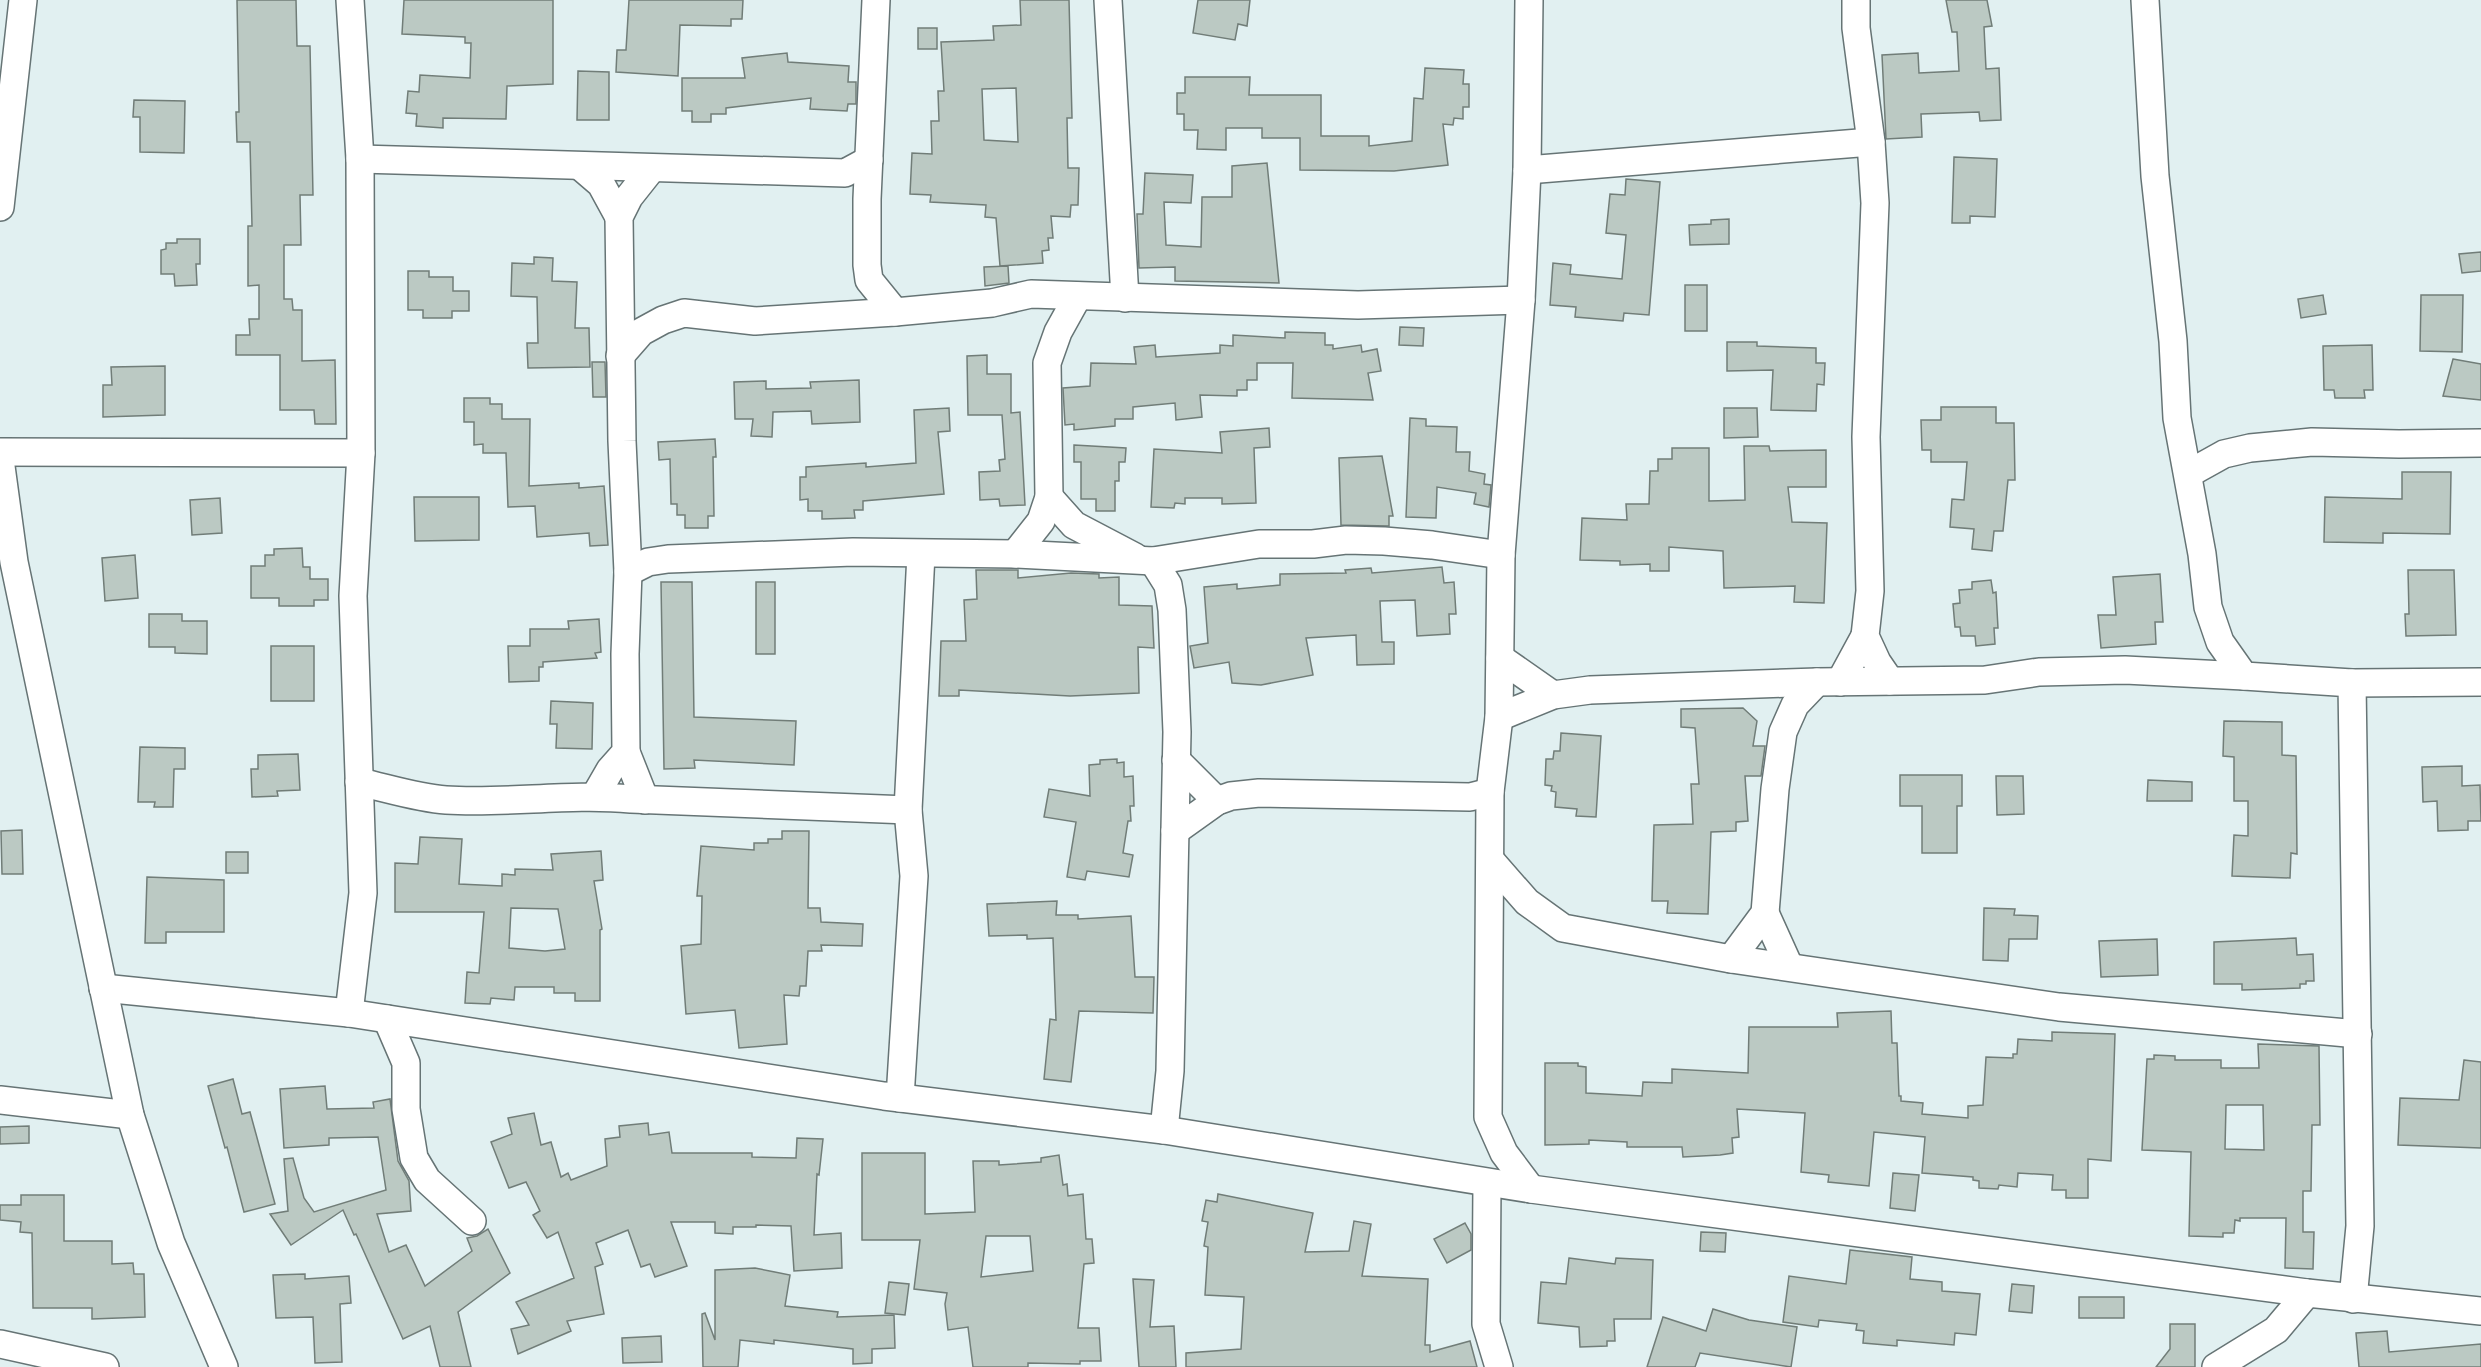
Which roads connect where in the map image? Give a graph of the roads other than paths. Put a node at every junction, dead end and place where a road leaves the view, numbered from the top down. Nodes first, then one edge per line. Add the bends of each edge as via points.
1 (23, 0) edge
2 (350, 0) edge
3 (876, 0) edge
4 (1108, 0) edge
5 (1529, 0) edge
6 (1856, 0) edge
7 (2145, 0) edge
8 (1871, 142) junction
9 (360, 159) junction
10 (869, 160) junction
11 (580, 166) junction
12 (652, 168) junction
13 (1527, 170) junction
14 (0, 207) edge
15 (619, 217) junction
16 (1078, 296) junction
17 (1125, 298) junction
18 (1521, 300) junction
19 (619, 303) junction
20 (895, 312) junction
21 (663, 320) junction
22 (620, 356) junction
23 (2481, 443) edge
24 (0, 452) edge
25 (361, 453) junction
26 (0, 459) edge
27 (2188, 474) junction
28 (1048, 497) junction
29 (921, 554) junction
30 (1015, 554) junction
31 (1501, 555) junction
32 (1147, 561) junction
33 (628, 572) junction
34 (1865, 636) junction
35 (1500, 658) junction
36 (2244, 676) junction
37 (1828, 681) junction
38 (1890, 681) junction
39 (2481, 682) edge
40 (2352, 683) junction
41 (1553, 695) junction
42 (1499, 717) junction
43 (626, 752) junction
44 (1176, 760) junction
45 (359, 782) junction
46 (1490, 792) junction
47 (595, 796) junction
48 (645, 800) junction
49 (1217, 801) junction
50 (908, 810) junction
51 (1175, 831) junction
52 (1491, 861) junction
53 (1765, 913) junction
54 (1731, 959) junction
55 (1789, 966) junction
56 (103, 988) junction
57 (349, 1013) junction
58 (387, 1019) junction
59 (2358, 1034) junction
60 (900, 1098) junction
61 (0, 1100) edge
62 (130, 1116) junction
63 (1164, 1130) junction
64 (1487, 1183) junction
65 (1531, 1189) junction
66 (472, 1221) dead end
67 (2307, 1293) junction
68 (2353, 1299) junction
69 (2481, 1311) edge
70 (0, 1344) edge
71 (105, 1367) edge
72 (224, 1367) edge
73 (1499, 1367) edge
74 (2216, 1367) edge

1 - 14 street
2 - 9 street
3 - 10 street
4 - 17 street
5 - 13 street
6 - 8 street
7 - 27 street via 2155,176 2177,418
8 - 13 street
8 - 34 street via 1875,203 1866,437 1870,591
9 - 11 street
9 - 25 street
10 - 12 street via 845,173
10 - 20 street via 869,280
11 - 12 street
11 - 15 street via 601,184
12 - 15 street via 628,197
13 - 18 street
15 - 19 street
16 - 17 street
16 - 20 street via 1031,294 992,303
16 - 28 street via 1047,363
17 - 18 street via 1358,305
18 - 31 street
19 - 21 street
19 - 22 street
20 - 21 street via 755,321 684,313
21 - 22 street via 641,332
22 - 33 street
23 - 27 street via 2312,442 2250,448 2224,454
24 - 25 street
25 - 45 street via 353,596
26 - 56 street via 14,562
27 - 36 street via 2208,607 2220,642
28 - 30 street via 1041,521
28 - 32 street via 1074,525
29 - 30 street
29 - 33 street via 853,552 668,559 648,562
29 - 50 street
30 - 32 street
31 - 32 street via 1432,545 1347,540 1259,544
31 - 35 street
32 - 44 street via 1168,585 1172,610
33 - 43 street
34 - 37 street
34 - 38 street
35 - 41 street
35 - 42 street
36 - 38 street via 2125,670 2039,672 1985,680
36 - 40 street
37 - 38 street
37 - 41 street
37 - 53 street via 1794,705 1783,732
39 - 40 street
40 - 59 street
41 - 42 street
42 - 46 street
43 - 47 street
43 - 48 street
44 - 49 street
44 - 51 street
45 - 47 street via 444,800
45 - 57 street via 363,893
46 - 49 street via 1470,797 1259,793
46 - 52 street
47 - 48 street
48 - 50 street
49 - 51 street
50 - 60 street via 914,876
51 - 63 street via 1170,1071
52 - 54 street via 1527,902 1563,928
52 - 65 street via 1488,1117 1504,1153
53 - 54 street
53 - 55 street
54 - 55 street
55 - 59 street via 2059,1007
56 - 57 street
56 - 62 street
57 - 58 street
58 - 60 street
58 - 66 street via 406,1063 406,1109 414,1158 427,1180
59 - 68 street via 2360,1226
60 - 63 street
61 - 62 street
62 - 72 street via 171,1243
63 - 64 street
64 - 65 street
64 - 73 street via 1485,1318
65 - 67 street
67 - 68 street
67 - 74 street via 2276,1329
68 - 69 street
70 - 71 street

